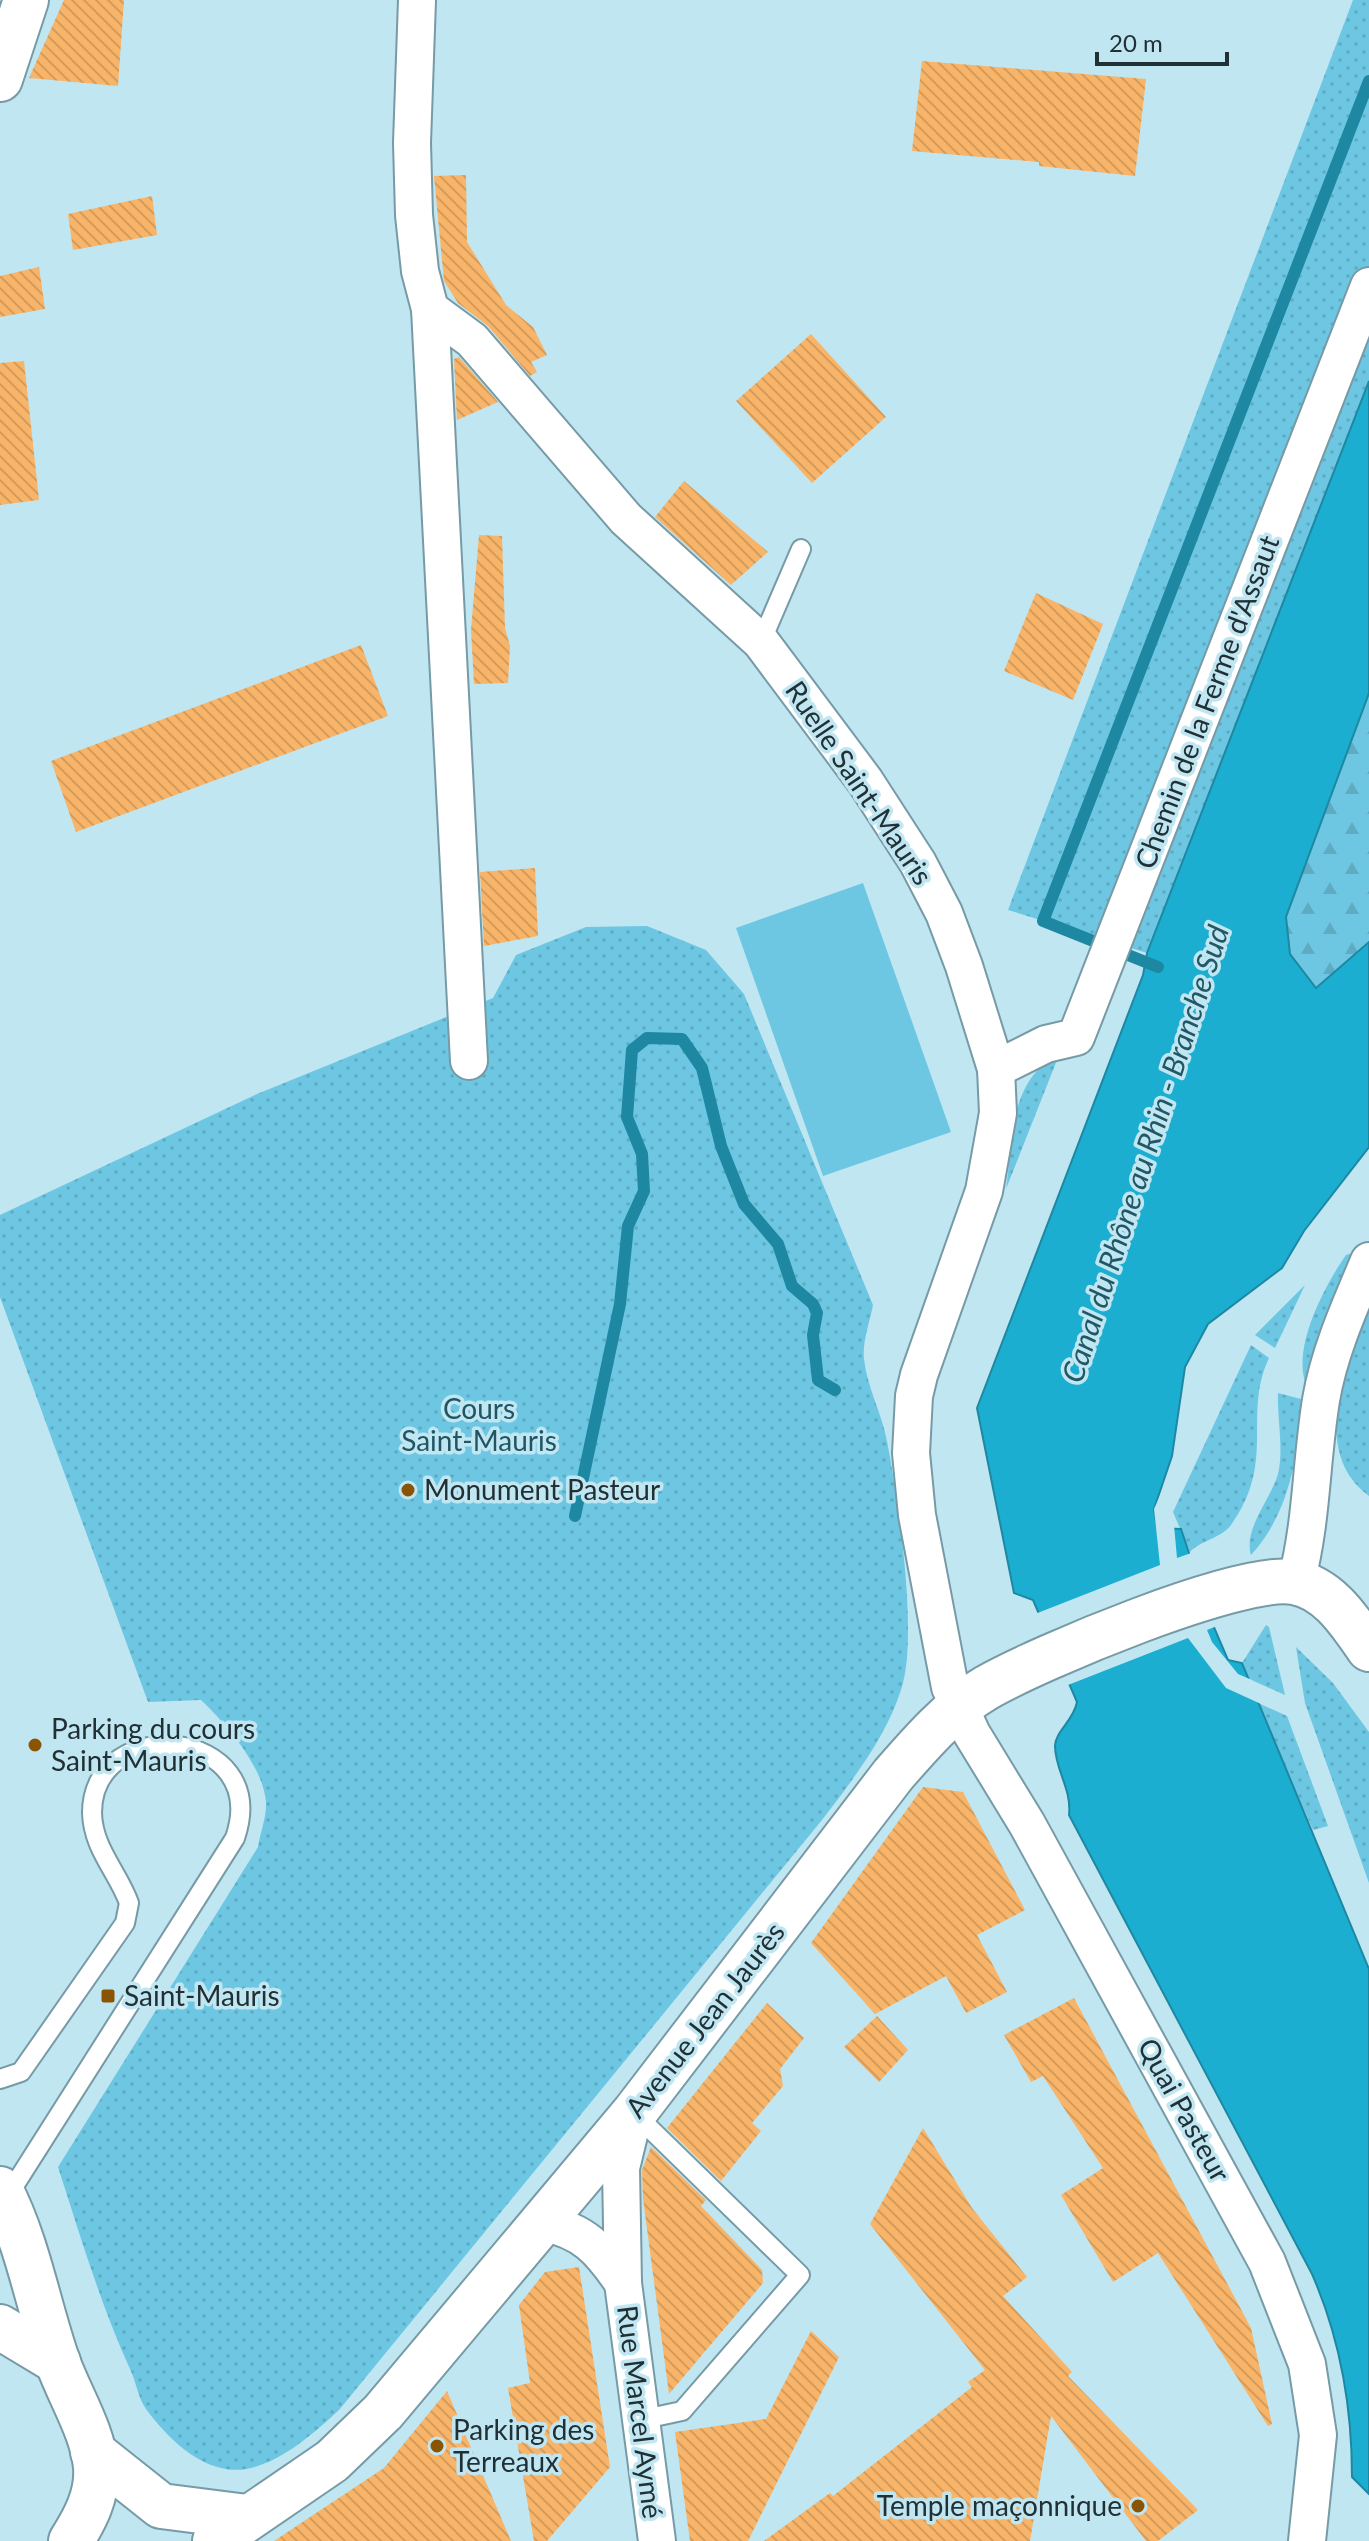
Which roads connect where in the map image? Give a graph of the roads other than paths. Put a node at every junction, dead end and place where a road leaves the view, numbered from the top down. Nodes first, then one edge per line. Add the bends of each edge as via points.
1 (26, 0) edge
2 (417, 0) edge
3 (0, 79) edge
4 (1369, 286) edge
5 (430, 309) junction
6 (801, 549) dead end
7 (761, 642) junction
8 (469, 1061) dead end
9 (996, 1069) junction
10 (1369, 1261) edge
11 (1296, 1582) junction
12 (1355, 1616) edge
13 (1369, 1649) edge
14 (959, 1708) junction
15 (0, 2079) edge
16 (634, 2113) junction
17 (2, 2199) edge
18 (544, 2223) junction
19 (623, 2283) junction
20 (0, 2327) edge
21 (58, 2362) junction
22 (640, 2420) junction
23 (93, 2452) junction
24 (231, 2529) edge
25 (71, 2541) edge
26 (657, 2541) edge
27 (1307, 2541) edge

1 - 3 main road
2 - 5 street via 414,215
4 - 9 street, Chemin de la Ferme d'Assaut via 1076,1037 1046,1044
5 - 7 street, Ruelle Saint-Mauris via 472,340 626,519
5 - 8 street
6 - 7 lane
7 - 9 street, Ruelle Saint-Mauris via 865,781 918,863 964,966
9 - 14 street, Ruelle Saint-Mauris via 998,1113 987,1178 914,1396 911,1453 917,1515 950,1687
10 - 11 street via 1334,1346 1321,1398 1305,1547
11 - 12 main road
11 - 14 main road, Avenue Jean Jaurès via 1245,1584 1211,1595 1043,1660 984,1689
12 - 13 main road
14 - 16 main road, Avenue Jean Jaurès via 893,1775
14 - 27 street, Quai Pasteur via 1267,2262 1307,2364 1318,2435
15 - 17 lane via 21,2072 125,1923 129,1903 97,1843 92,1812 98,1788 114,1764 140,1748 165,1743 197,1749 219,1762 240,1793 242,1817 235,1838
16 - 18 main road, Avenue Jean Jaurès
16 - 19 street, Rue Marcel Aymé via 621,2168
16 - 22 lane via 800,2275 682,2411
17 - 21 main road
18 - 19 street, Rue Marcel Aymé via 571,2229 598,2249
18 - 24 main road, Avenue Jean Jaurès via 361,2436 304,2483
19 - 22 street, Rue Marcel Aymé
20 - 21 main road
21 - 23 main road
22 - 26 street, Rue Marcel Aymé
23 - 24 main road, Avenue Jean Jaurès via 161,2506
23 - 25 main road via 92,2500

